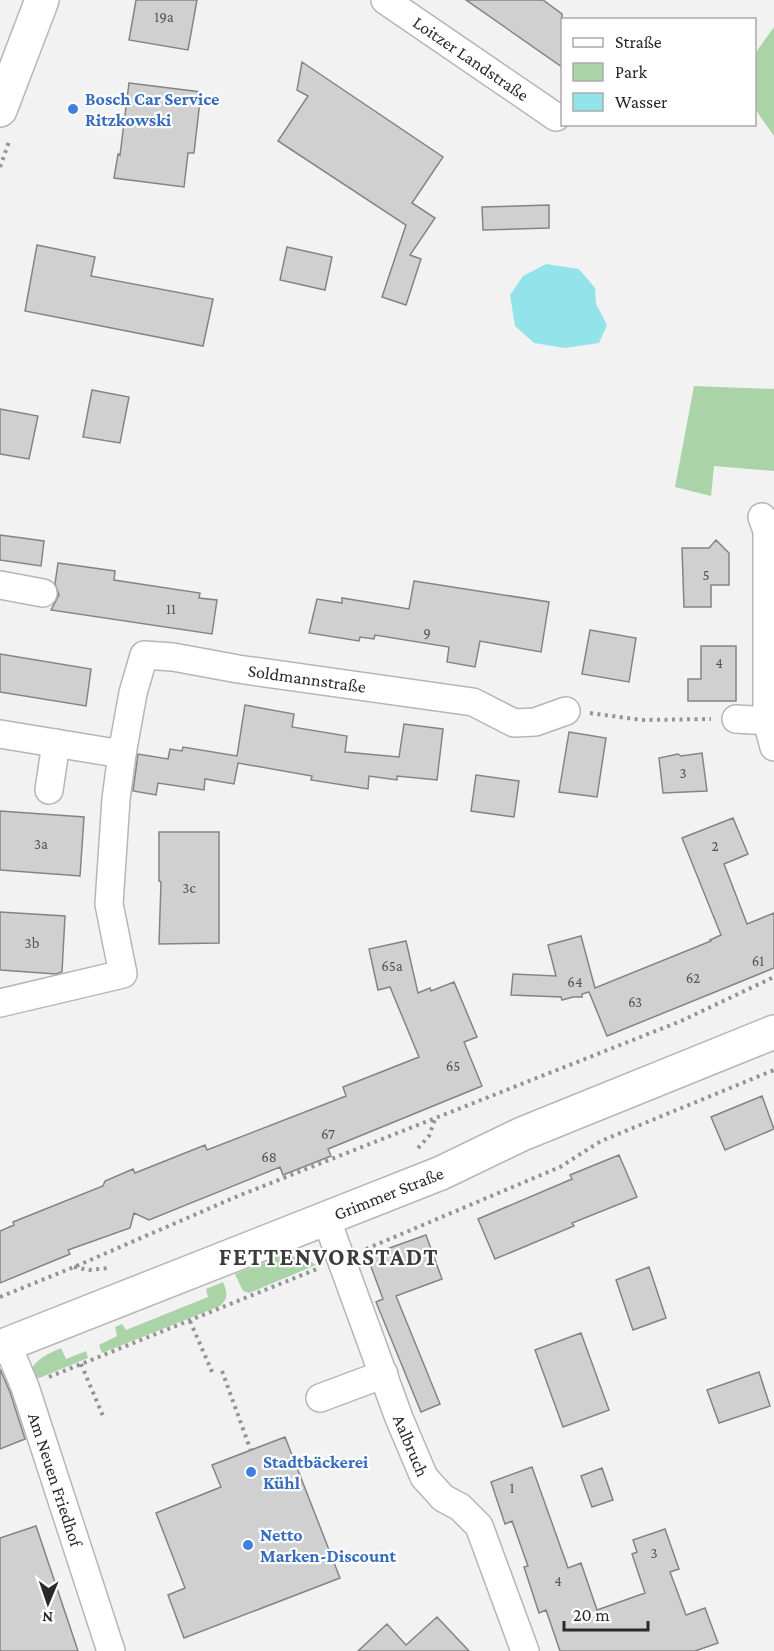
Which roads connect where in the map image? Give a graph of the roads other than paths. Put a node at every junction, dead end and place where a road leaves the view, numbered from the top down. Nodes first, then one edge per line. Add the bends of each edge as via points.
1 (42, 0) edge
2 (385, 0) edge
3 (0, 110) edge
4 (556, 117) dead end
5 (762, 517) dead end
6 (0, 585) edge
7 (43, 592) dead end
8 (566, 711) road end
9 (736, 719) road end
10 (767, 721) junction
11 (0, 734) edge
12 (56, 743) junction
13 (774, 747) edge
14 (122, 754) junction
15 (48, 790) dead end
16 (0, 1003) edge
17 (774, 1032) edge
18 (326, 1218) junction
19 (4, 1346) edge
20 (384, 1374) junction
21 (320, 1398) dead end
22 (111, 1651) edge
23 (525, 1651) edge

1 - 3 main road
2 - 4 street, Loitzer Landstraße
5 - 10 street via 767,531
6 - 7 street
8 - 14 street, Soldmannstraße via 535,722 514,723 473,702 144,655
9 - 10 street
10 - 13 street
11 - 12 street
12 - 14 street
12 - 15 street
14 - 16 street, Soldmannstraße via 109,904 123,974
17 - 18 main road, Grimmer Straße
18 - 19 main road, Grimmer Straße
18 - 20 street, Aalbruch
19 - 22 street, Am Neuen Friedhof via 25,1386
20 - 21 street
20 - 23 street, Aalbruch via 424,1477 442,1498 460,1507 479,1526

